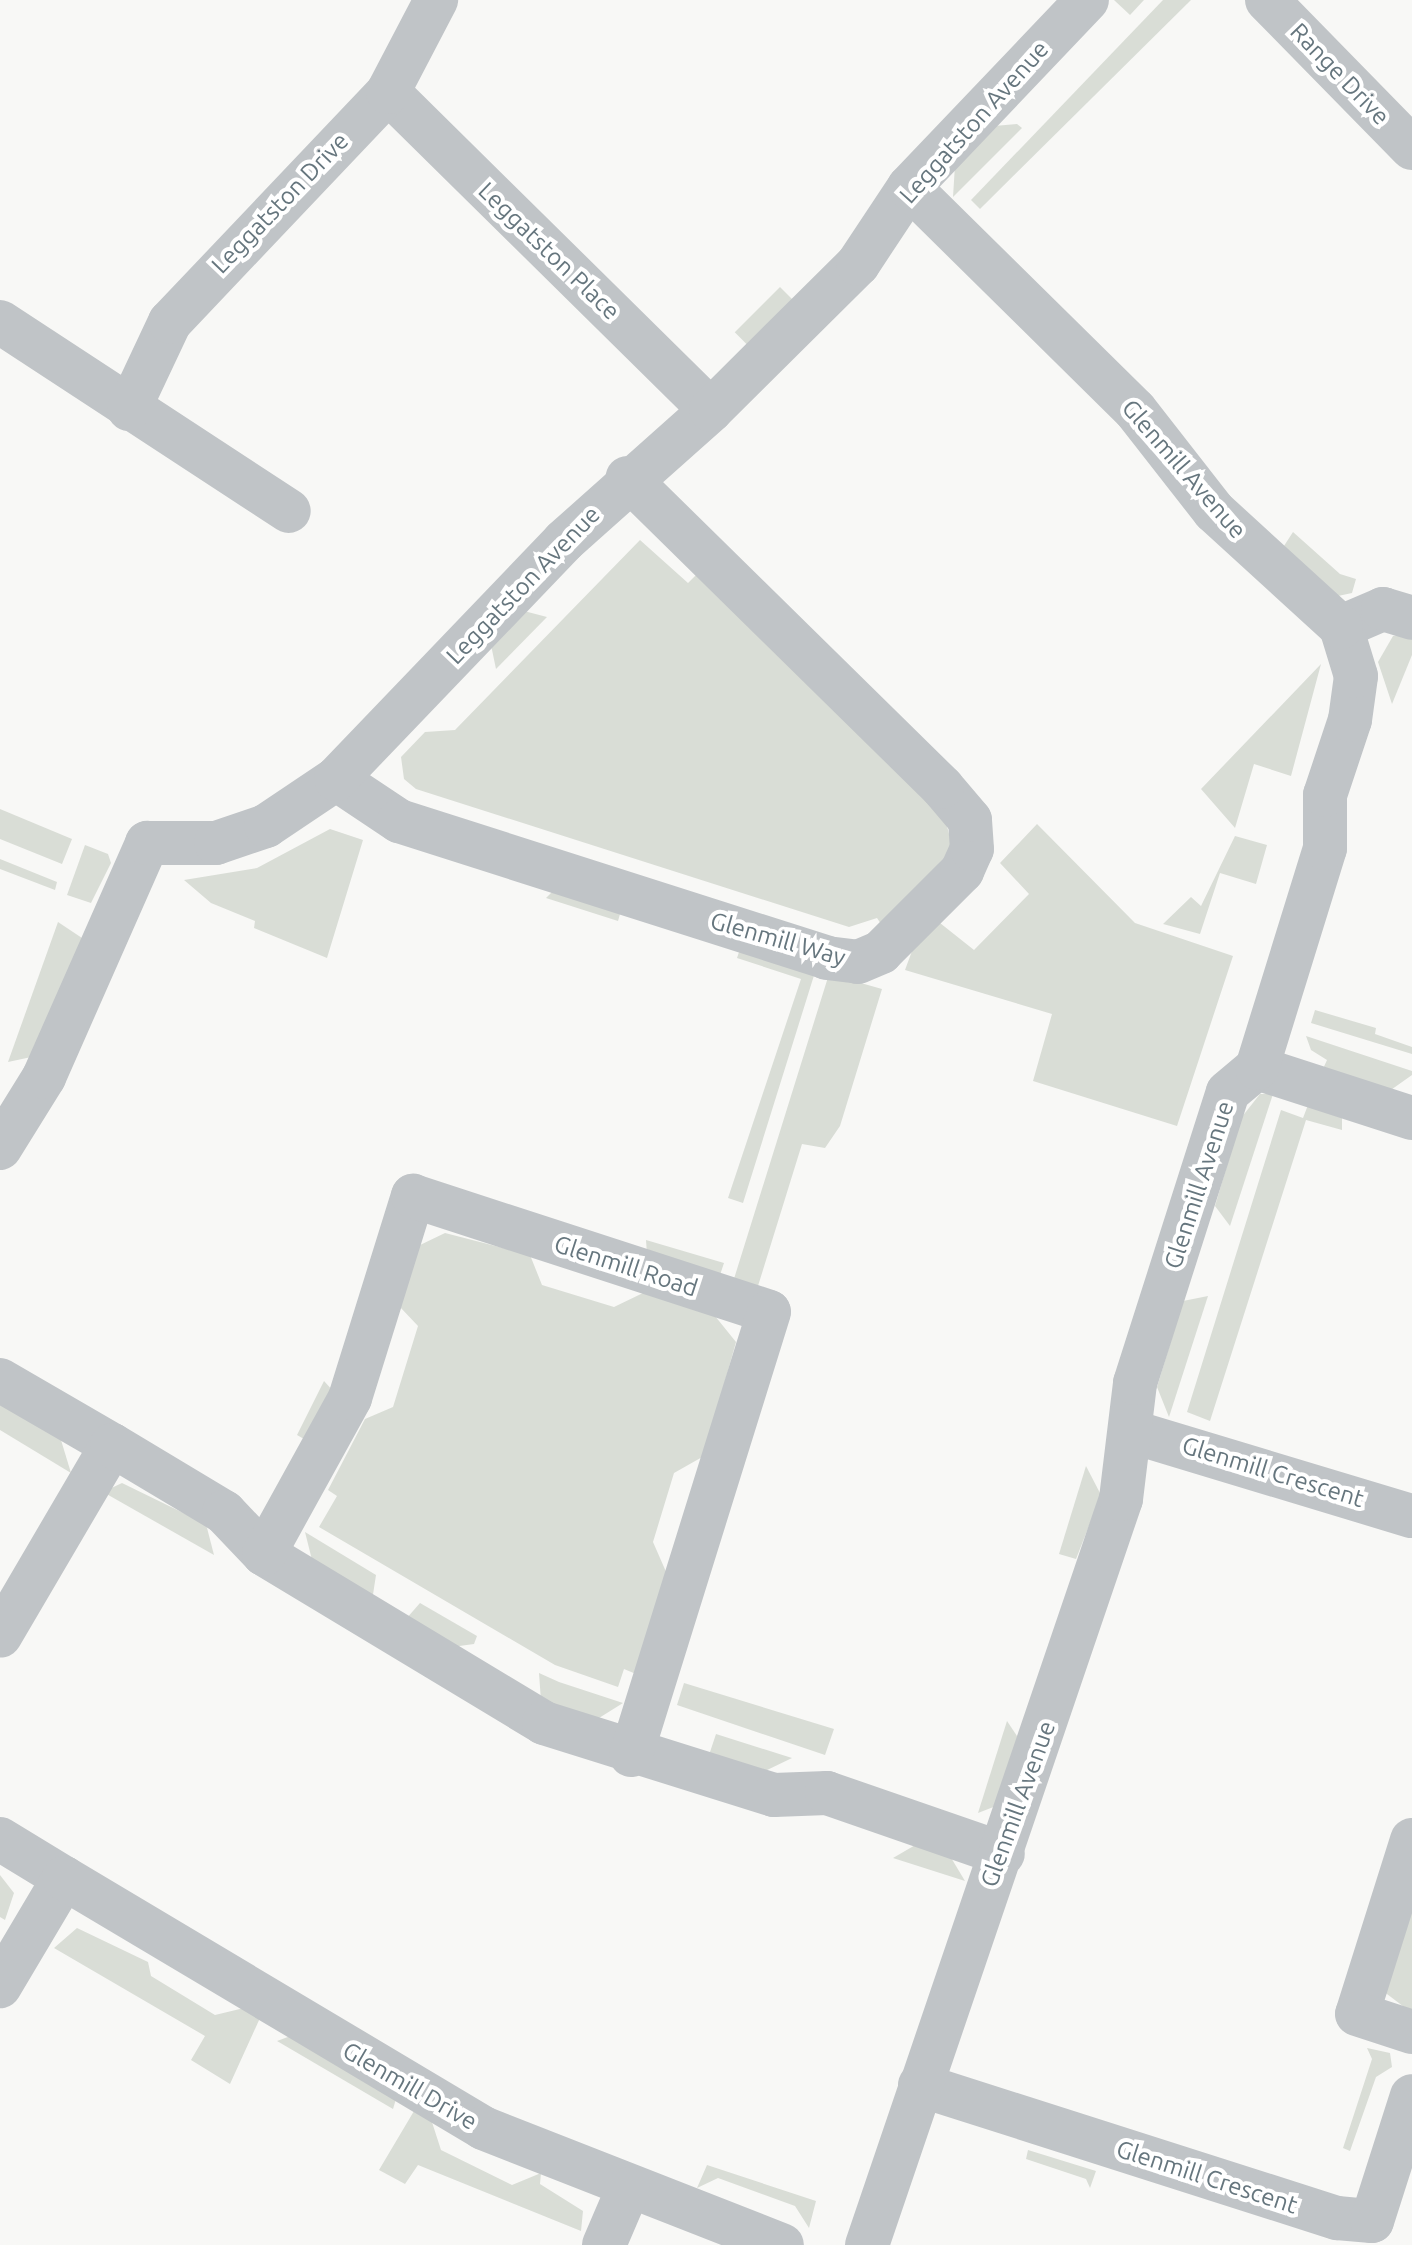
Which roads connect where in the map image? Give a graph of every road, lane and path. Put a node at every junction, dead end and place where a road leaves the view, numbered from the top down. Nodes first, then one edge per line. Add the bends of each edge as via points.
1 (436, 0) edge
2 (1087, 0) edge
3 (1267, 0) edge
4 (388, 92) junction
5 (1412, 148) edge
6 (909, 187) junction
7 (0, 322) edge
8 (129, 409) junction
9 (711, 410) junction
10 (628, 478) junction
11 (289, 511) dead end
12 (1412, 618) edge
13 (1341, 627) junction
14 (336, 779) junction
15 (1257, 1068) junction
16 (1412, 1118) edge
17 (0, 1148) edge
18 (0, 1380) edge
19 (1133, 1432) junction
20 (112, 1445) junction
21 (1412, 1516) edge
22 (264, 1554) junction
23 (0, 1636) edge
24 (631, 1755) junction
25 (0, 1839) edge
26 (1412, 1840) edge
27 (1003, 1854) junction
28 (64, 1878) junction
29 (0, 1986) edge
30 (1412, 2032) edge
31 (920, 2085) junction
32 (1412, 2096) edge
33 (628, 2189) junction
34 (604, 2245) edge
35 (782, 2245) edge
36 (867, 2245) edge

1 - 4 street, Leggatston Drive
2 - 6 street, Leggatston Avenue
3 - 5 street, Range Drive
4 - 8 street, Leggatston Drive via 202,282 170,322
4 - 9 street, Leggatston Place
6 - 9 street, Leggatston Avenue via 858,264
6 - 13 street, Glenmill Avenue via 1135,410 1214,511
7 - 8 street
8 - 11 street
9 - 10 street, Leggatston Avenue
10 - 14 street, Leggatston Avenue
10 - 14 street, Glenmill Way via 942,787 970,820 972,849 962,871 881,952 858,962 827,958 399,821
12 - 13 street via 1383,609
13 - 15 street via 1356,676 1350,720 1325,795 1325,848
14 - 17 street, Leggatston Avenue via 266,826 216,843 147,843 44,1077
15 - 16 street
15 - 19 street, Glenmill Avenue via 1228,1092 1135,1383
18 - 20 street
19 - 21 street, Glenmill Crescent
19 - 27 street, Glenmill Avenue via 1121,1499
20 - 22 street via 224,1512
20 - 23 street
22 - 24 street via 544,1723
22 - 24 street, Glenmill Road via 350,1398 413,1196 769,1312
24 - 27 street via 774,1795 827,1793
25 - 28 street
26 - 30 street via 1357,2014
27 - 31 street, Glenmill Avenue
28 - 29 street
28 - 33 street, Glenmill Drive via 483,2128
31 - 32 street, Glenmill Crescent via 1337,2218 1372,2221
31 - 36 street, Glenmill Avenue
33 - 34 street
33 - 35 street, Glenmill Drive

